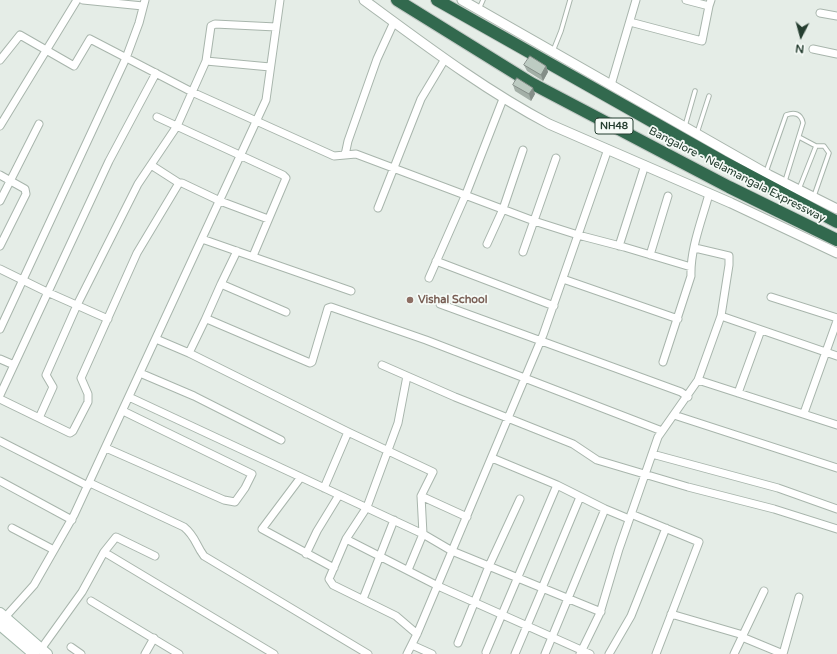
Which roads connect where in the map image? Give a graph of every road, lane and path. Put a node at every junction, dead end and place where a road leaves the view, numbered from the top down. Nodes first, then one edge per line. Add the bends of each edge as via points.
1 (75, 0) edge
2 (83, 0) edge
3 (280, 0) edge
4 (364, 0) edge
5 (397, 0) edge
6 (437, 0) edge
7 (462, 0) edge
8 (483, 0) edge
9 (570, 0) edge
10 (636, 0) edge
11 (686, 0) edge
12 (144, 3) edge
13 (710, 3) edge
14 (479, 10) junction
15 (820, 13) dead end
16 (837, 16) edge
17 (394, 22) junction
18 (630, 22) junction
19 (276, 28) junction
20 (813, 49) dead end
21 (45, 50) junction
22 (552, 52) junction
23 (837, 54) edge
24 (126, 58) junction
25 (445, 59) junction
26 (0, 60) edge
27 (206, 61) junction
28 (270, 67) junction
29 (156, 73) junction
30 (611, 85) junction
31 (695, 91) dead end
32 (192, 92) junction
33 (709, 96) dead end
34 (503, 99) junction
35 (0, 109) edge
36 (7, 114) junction
37 (157, 117) dead end
38 (256, 121) junction
39 (39, 124) dead end
40 (0, 126) edge
41 (177, 126) junction
42 (685, 127) junction
43 (697, 134) junction
44 (798, 137) junction
45 (816, 146) junction
46 (608, 149) junction
47 (522, 150) dead end
48 (241, 155) junction
49 (345, 155) junction
50 (556, 158) dead end
51 (150, 165) junction
52 (645, 165) junction
53 (393, 168) junction
54 (766, 173) junction
55 (0, 175) edge
56 (10, 181) junction
57 (784, 182) junction
58 (178, 183) junction
59 (799, 190) junction
60 (466, 194) junction
61 (709, 194) junction
62 (668, 196) dead end
63 (814, 197) junction
64 (0, 201) edge
65 (220, 201) junction
66 (378, 208) dead end
67 (503, 209) junction
68 (837, 209) edge
69 (268, 219) junction
70 (534, 221) junction
71 (837, 222) edge
72 (578, 235) junction
73 (202, 239) junction
74 (837, 240) edge
75 (487, 244) dead end
76 (0, 246) edge
77 (619, 246) junction
78 (695, 248) junction
79 (237, 251) junction
80 (523, 252) dead end
81 (837, 253) edge
82 (650, 255) junction
83 (253, 256) junction
84 (436, 261) junction
85 (690, 267) junction
86 (0, 269) edge
87 (429, 278) dead end
88 (563, 279) junction
89 (24, 281) junction
90 (222, 284) junction
91 (351, 291) dead end
92 (47, 292) junction
93 (771, 297) dead end
94 (440, 304) dead end
95 (77, 306) junction
96 (554, 306) junction
97 (286, 312) dead end
98 (721, 316) junction
99 (108, 319) junction
100 (678, 319) junction
101 (205, 320) junction
102 (837, 320) edge
103 (0, 329) edge
104 (761, 330) junction
105 (156, 339) junction
106 (541, 341) junction
107 (825, 351) junction
108 (190, 353) junction
109 (837, 356) edge
110 (0, 360) edge
111 (663, 362) dead end
112 (14, 365) junction
113 (382, 365) dead end
114 (140, 373) junction
115 (407, 376) junction
116 (525, 379) junction
117 (698, 380) junction
118 (738, 393) junction
119 (0, 395) edge
120 (688, 397) junction
121 (129, 398) junction
122 (0, 399) edge
123 (123, 411) junction
124 (804, 413) junction
125 (674, 415) junction
126 (39, 418) junction
127 (508, 419) junction
128 (836, 423) edge
129 (662, 431) junction
130 (348, 432) junction
131 (281, 440) dead end
132 (0, 441) edge
133 (106, 448) junction
134 (388, 450) junction
135 (652, 454) junction
136 (492, 458) junction
137 (837, 468) edge
138 (645, 474) junction
139 (301, 477) junction
140 (0, 481) edge
141 (89, 485) junction
142 (557, 485) junction
143 (324, 488) junction
144 (339, 495) junction
145 (421, 496) junction
146 (580, 497) junction
147 (520, 499) dead end
148 (367, 507) junction
149 (605, 509) junction
150 (837, 509) edge
151 (630, 516) junction
152 (467, 517) junction
153 (72, 520) junction
154 (394, 520) junction
155 (12, 528) dead end
156 (666, 528) junction
157 (837, 529) edge
158 (423, 534) junction
159 (346, 540) junction
160 (54, 550) junction
161 (452, 551) junction
162 (104, 552) junction
163 (306, 554) junction
164 (155, 556) dead end
165 (381, 556) junction
166 (490, 566) junction
167 (334, 568) junction
168 (408, 570) junction
169 (517, 577) junction
170 (438, 586) junction
171 (542, 588) junction
172 (764, 591) dead end
173 (799, 597) dead end
174 (568, 598) junction
175 (364, 599) junction
176 (91, 601) dead end
177 (474, 602) junction
178 (601, 612) junction
179 (502, 614) junction
180 (671, 614) junction
181 (1, 618) edge
182 (527, 626) junction
183 (417, 634) junction
184 (552, 636) junction
185 (742, 636) junction
186 (154, 638) junction
187 (458, 643) dead end
188 (412, 645) junction
189 (71, 647) dead end
190 (40, 652) edge
191 (486, 652) dead end
192 (581, 652) edge
193 (81, 654) edge
194 (146, 654) edge
195 (180, 654) edge
196 (274, 654) edge
197 (368, 654) edge
198 (407, 654) edge
199 (432, 654) edge
200 (515, 654) edge
201 (545, 654) edge
202 (590, 654) edge
203 (609, 654) edge
204 (656, 654) edge
205 (734, 654) edge

1 - 21 street
2 - 12 street
3 - 19 street
4 - 17 street
5 - 74 highway, Bangalore - Nelamangala Expressway / NH48 via 531,83 729,187
6 - 71 highway, Bangalore - Nelamangala Expressway / NH48 via 715,158
7 - 14 street
8 - 14 lane
9 - 22 lane
10 - 18 street
11 - 13 street
12 - 24 street
13 - 18 street via 702,41
14 - 22 street
15 - 16 street
17 - 25 street
17 - 49 street via 377,59
18 - 30 street
19 - 27 street via 212,25
19 - 28 street
20 - 23 street
21 - 24 street via 74,66 90,38
21 - 26 street via 20,35
21 - 36 street
22 - 30 street
24 - 29 street
24 - 89 street
25 - 34 street
25 - 53 street via 421,99
27 - 28 street
27 - 32 street
28 - 38 street via 266,100
29 - 32 street
29 - 92 street via 109,161
30 - 42 street
31 - 42 lane
32 - 38 street
32 - 41 street
33 - 43 lane
34 - 46 street via 549,124
34 - 60 street
35 - 36 street
36 - 40 street
37 - 41 street
38 - 48 street
38 - 49 street via 334,156
39 - 56 street
41 - 48 street
41 - 51 street
42 - 43 street
43 - 54 street
44 - 45 lane
44 - 54 lane via 803,123 802,117 791,113 786,115
44 - 57 lane
45 - 59 lane
45 - 63 lane via 824,146 829,154
46 - 52 street
46 - 72 street
47 - 67 street
48 - 65 street
48 - 69 street via 286,178
49 - 53 street via 356,154
50 - 70 street
51 - 58 street
51 - 95 street
52 - 61 street
52 - 77 street
53 - 60 street
53 - 66 street
54 - 57 street
55 - 56 street
56 - 64 street
56 - 76 street via 25,189 26,194
57 - 59 street
58 - 65 street
58 - 99 street via 136,253
59 - 63 street
60 - 67 street
60 - 84 street
61 - 78 street
61 - 81 street
62 - 82 street
63 - 68 street
65 - 69 street
65 - 73 street
67 - 70 street
67 - 75 street
69 - 83 street
70 - 72 street
70 - 80 street
72 - 77 street
72 - 88 street
73 - 79 street
73 - 105 street
77 - 82 street
78 - 85 street
78 - 98 street via 729,256
79 - 83 street
79 - 90 street
82 - 85 street
83 - 91 street
84 - 87 street
84 - 96 street
85 - 100 street via 691,276
86 - 89 street
88 - 96 street
88 - 100 street
89 - 92 street
89 - 103 street
90 - 97 street
90 - 101 street
92 - 95 street
92 - 112 street
93 - 102 street
94 - 106 street
95 - 99 street
95 - 126 street via 46,375 53,387
96 - 106 street
98 - 104 street
98 - 117 street
99 - 126 street via 81,378 88,394 88,402 73,431 70,433
100 - 111 street
101 - 108 street
101 - 116 street via 310,363 328,308 331,307 426,340
102 - 107 street
104 - 107 street
104 - 118 street
105 - 108 street
105 - 114 street
106 - 116 street
106 - 120 street via 681,392
107 - 109 street
107 - 124 street
108 - 130 street
110 - 112 street
112 - 119 street
113 - 115 street
114 - 121 street
114 - 131 street via 194,396
115 - 127 street
115 - 134 street via 398,423
116 - 127 street
116 - 129 street
117 - 118 street
117 - 120 street
118 - 124 street
120 - 125 street
121 - 123 street
121 - 139 street
122 - 126 street
123 - 133 street
123 - 133 street via 252,474 246,488 235,502 224,500
124 - 128 street
125 - 129 street
125 - 137 street
127 - 136 street
127 - 138 street via 573,444 597,460
129 - 135 street
130 - 134 street
130 - 143 street
132 - 141 street
133 - 141 street
134 - 145 street via 433,472
134 - 148 street
135 - 138 street
135 - 150 street via 778,488
136 - 142 street
136 - 152 street
138 - 151 street
138 - 157 street
139 - 143 street
139 - 163 street via 262,529
140 - 153 street
141 - 153 street
141 - 197 street via 184,527 192,534 204,556
142 - 146 street
142 - 169 street
143 - 144 street
144 - 148 street
144 - 163 street
145 - 152 street
145 - 158 street
146 - 149 street
146 - 171 street
147 - 166 street
148 - 154 street
148 - 159 street
149 - 151 street
149 - 174 street
151 - 156 street
151 - 178 street
152 - 161 street
153 - 160 street
154 - 158 street
154 - 165 street
155 - 160 street
156 - 180 street via 699,542
156 - 203 street via 631,616
158 - 161 street
158 - 168 street
159 - 165 street
159 - 167 street
160 - 181 street via 34,584
161 - 166 street
161 - 170 street
162 - 164 street via 116,537
162 - 190 street via 82,592
162 - 196 street
163 - 167 street
165 - 168 street
165 - 175 street
166 - 169 street
166 - 177 street
167 - 175 street via 330,582
168 - 170 street
169 - 171 street
169 - 179 street
170 - 177 street
170 - 183 street
171 - 174 street
171 - 182 street
172 - 185 street
173 - 185 street via 782,654
174 - 178 street
174 - 184 street
175 - 183 street via 396,616
176 - 186 street
177 - 179 street
177 - 187 street
178 - 192 street
179 - 182 street
179 - 191 street
180 - 185 street
180 - 204 street
181 - 190 main road
182 - 184 street
182 - 200 street
183 - 188 street
184 - 192 street
184 - 201 street
185 - 205 street
186 - 194 street
186 - 195 street
188 - 198 street
188 - 199 street
189 - 193 street
192 - 202 street

